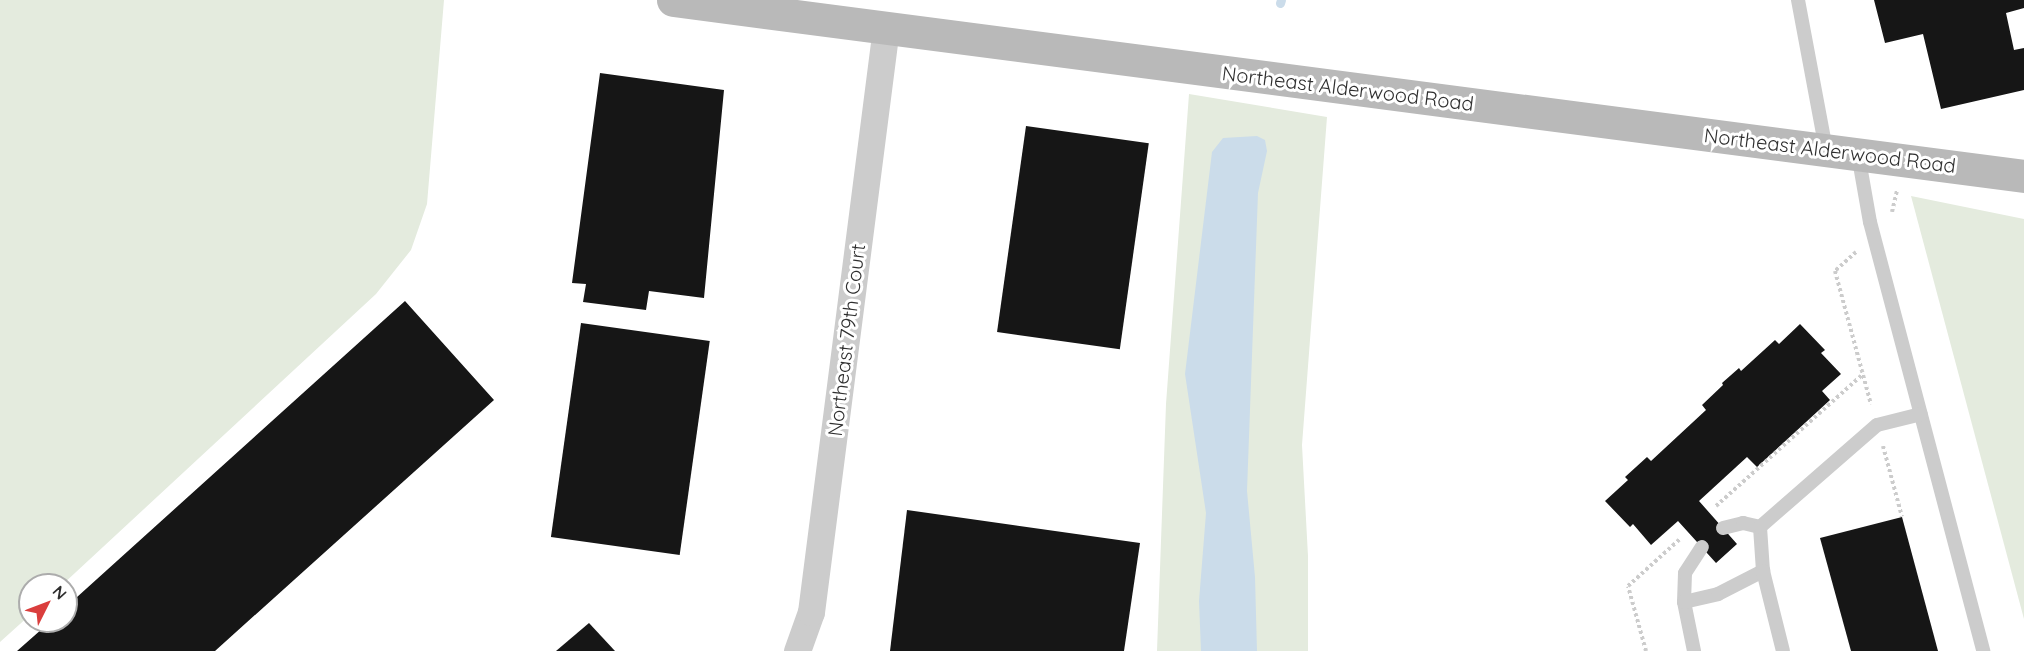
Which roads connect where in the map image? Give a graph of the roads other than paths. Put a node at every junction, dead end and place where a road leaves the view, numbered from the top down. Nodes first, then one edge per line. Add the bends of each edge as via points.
1 (673, 0) edge
2 (1798, 0) edge
3 (886, 27) junction
4 (1842, 152) junction
5 (2024, 176) edge
6 (1921, 414) junction
7 (1760, 527) junction
8 (1723, 528) dead end
9 (1702, 547) dead end
10 (1762, 572) junction
11 (1684, 602) junction
12 (797, 651) edge
13 (1694, 651) edge
14 (1784, 651) edge
15 (1983, 651) edge

1 - 3 main road, Northeast Alderwood Road
2 - 4 lane
3 - 4 main road, Northeast Alderwood Road
3 - 12 street, Northeast 79th Court via 811,612
4 - 5 main road, Northeast Alderwood Road
4 - 6 lane via 1874,236
6 - 7 lane via 1877,425
6 - 15 lane
7 - 8 lane via 1743,523
7 - 10 lane
9 - 11 lane via 1685,573
10 - 11 lane via 1718,594
10 - 14 lane
11 - 13 lane

